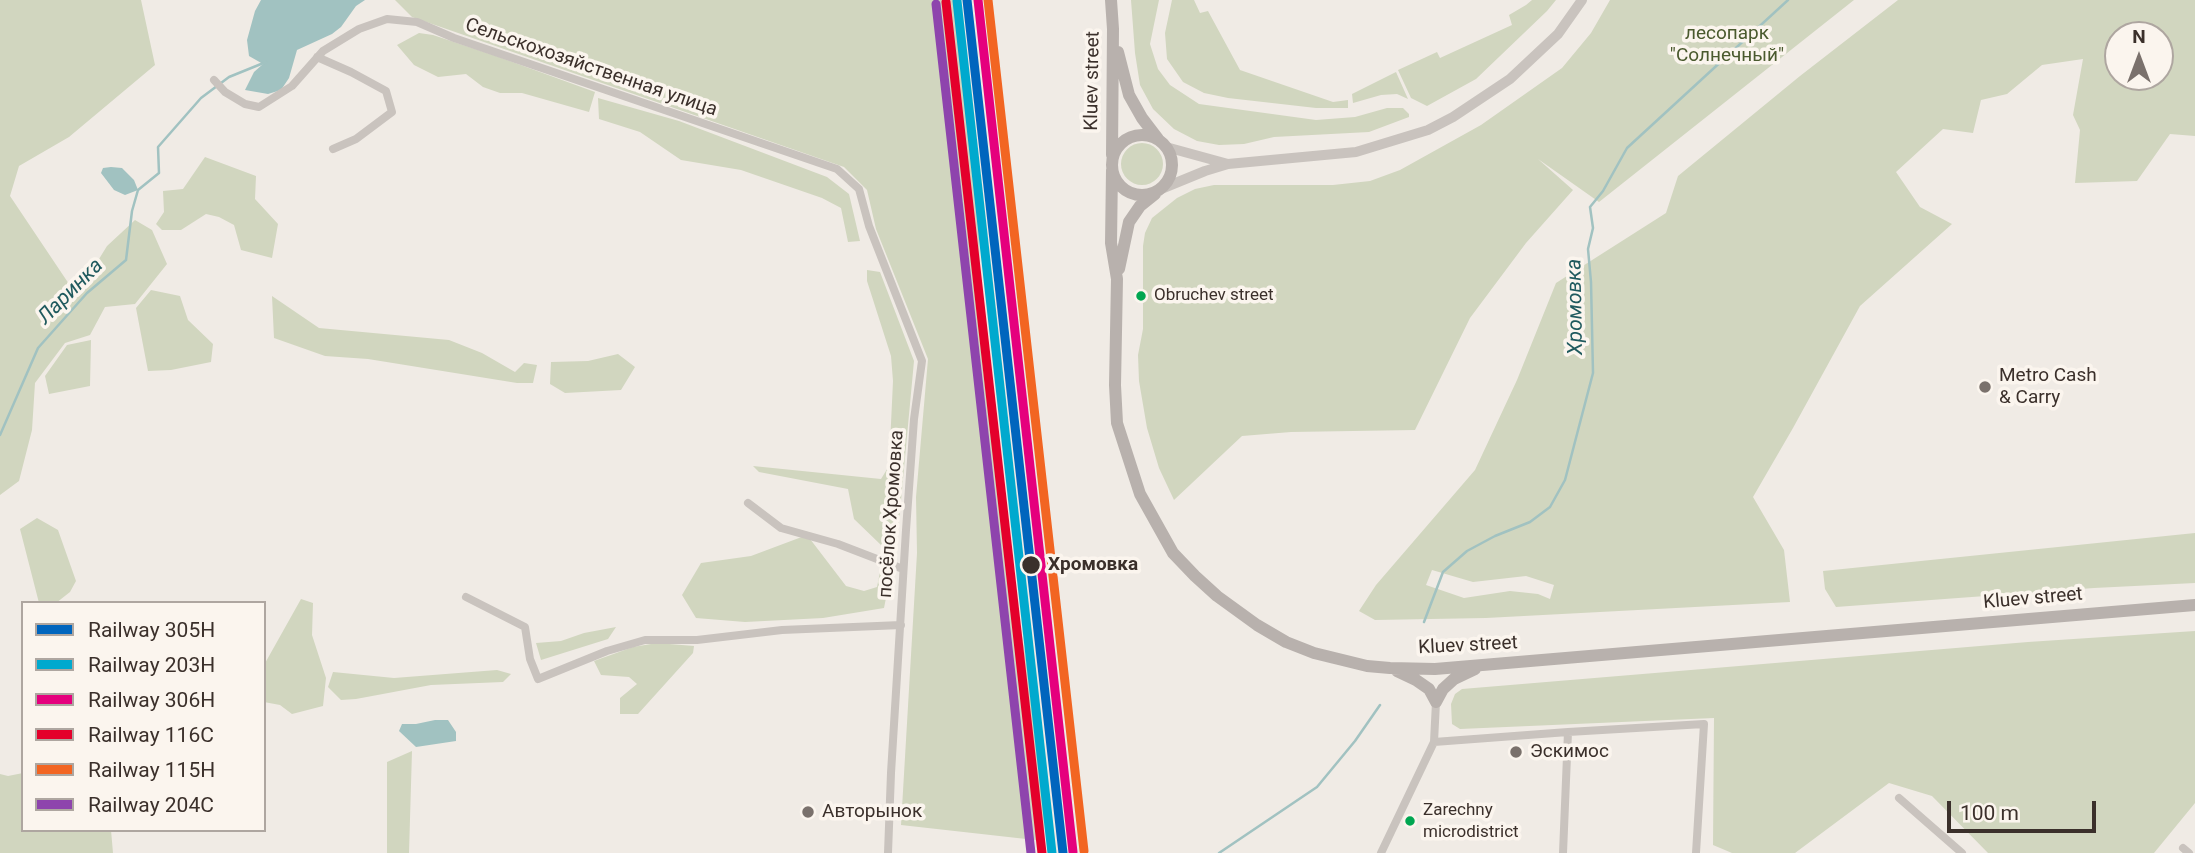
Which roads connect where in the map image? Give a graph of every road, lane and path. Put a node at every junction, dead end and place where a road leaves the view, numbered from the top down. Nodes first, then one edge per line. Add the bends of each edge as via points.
1 (1111, 0) edge
2 (1582, 0) edge
3 (1113, 29) junction
4 (317, 57) junction
5 (214, 80) dead end
6 (1162, 143) junction
7 (333, 149) dead end
8 (1228, 164) junction
9 (1112, 166) junction
10 (859, 189) joint
11 (1161, 189) junction
12 (1117, 279) junction
13 (748, 503) dead end
14 (903, 569) junction
15 (466, 597) dead end
16 (2195, 605) edge
17 (901, 625) junction
18 (1481, 666) junction
19 (1390, 668) junction
20 (1436, 702) junction
21 (1568, 732) junction
22 (1434, 742) junction
23 (1899, 798) dead end
24 (888, 853) edge
25 (1381, 853) edge
26 (1563, 853) edge
27 (1696, 853) edge
28 (1962, 853) edge

1 - 3 main road, Kluev street
2 - 8 street via 1558,34 1510,79 1428,130 1356,152
3 - 6 main road via 1129,95
3 - 9 main road, Kluev street
4 - 5 street, Сельскохозяйственная улица via 292,86 259,107 245,104
4 - 7 street via 386,91 392,112 356,139
4 - 10 street, Сельскохозяйственная улица via 378,22 416,22 837,169
6 - 8 street
6 - 9 main road via 1144,135 1129,138 1117,148
6 - 11 main road via 1170,154 1172,169
8 - 11 street
9 - 11 main road via 1118,184 1130,193 1146,195
9 - 12 main road, Kluev street via 1111,243
10 - 14 street, посёлок Хромовка via 922,362
11 - 12 main road via 1129,222
12 - 19 main road, Kluev street via 1117,423 1140,494 1173,553 1217,596 1286,642 1339,660
13 - 14 street via 781,528
14 - 17 street, посёлок Хромовка
15 - 17 street via 525,627 538,679 645,640
16 - 18 main road, Kluev street
17 - 24 street, посёлок Хромовка
18 - 19 main road, Kluev street
18 - 20 main road via 1454,680
19 - 20 main road via 1429,689
20 - 22 street
21 - 22 street
21 - 26 street
21 - 27 street via 1704,724
22 - 25 street
23 - 28 street

